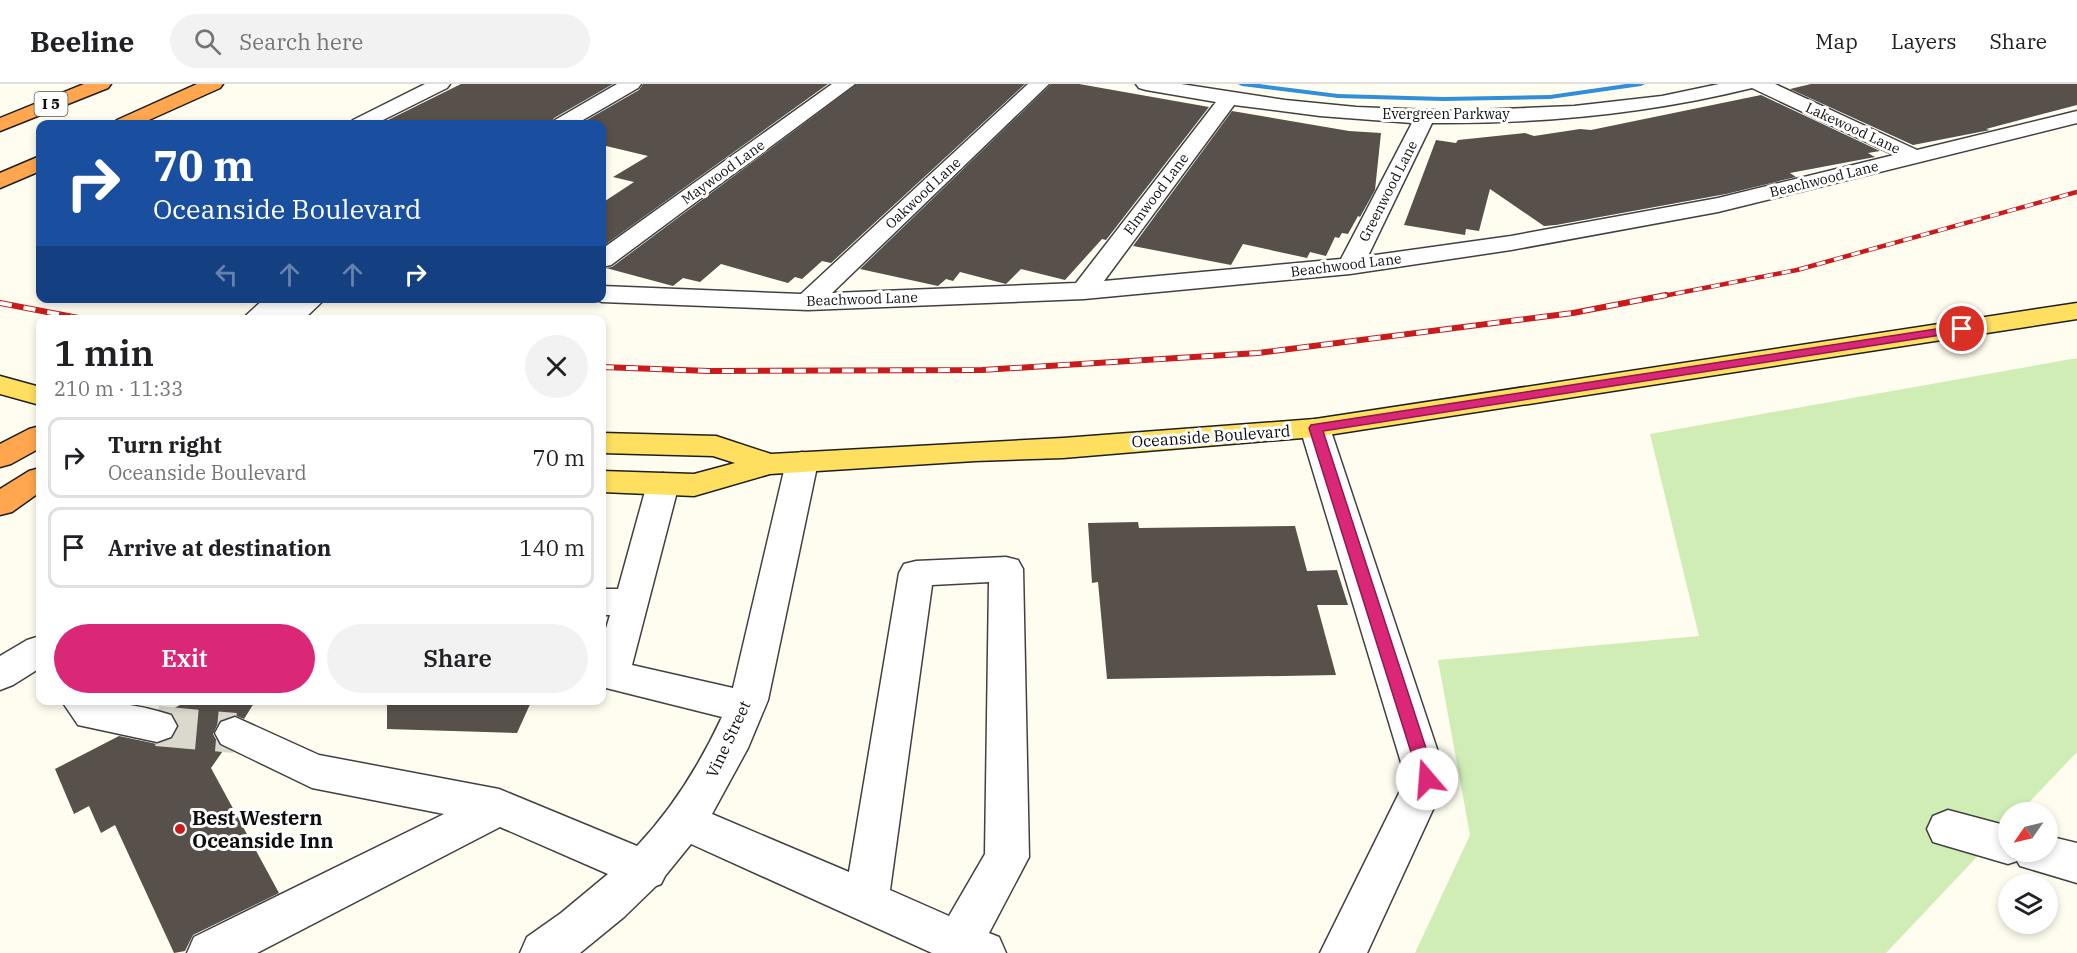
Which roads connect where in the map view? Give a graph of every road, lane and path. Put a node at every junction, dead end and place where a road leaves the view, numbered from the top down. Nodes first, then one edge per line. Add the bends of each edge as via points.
1 (101, 84) edge
2 (213, 84) edge
3 (440, 84) edge
4 (845, 84) edge
5 (1039, 84) edge
6 (1146, 84) edge
7 (1746, 84) edge
8 (1759, 84) edge
9 (639, 87) edge
10 (1229, 98) junction
11 (1425, 117) junction
12 (2077, 117) edge
13 (133, 120) edge
14 (368, 120) edge
15 (570, 120) edge
16 (595, 120) edge
17 (0, 125) edge
18 (1915, 157) junction
19 (36, 165) edge
20 (0, 181) edge
21 (606, 257) edge
22 (1350, 266) junction
23 (1084, 291) junction
24 (606, 294) edge
25 (808, 302) junction
26 (276, 303) edge
27 (307, 303) edge
28 (2077, 311) edge
29 (260, 315) edge
30 (292, 315) edge
31 (0, 385) edge
32 (36, 395) edge
33 (1315, 428) junction
34 (36, 438) edge
35 (606, 443) edge
36 (0, 457) edge
37 (785, 463) junction
38 (36, 481) edge
39 (606, 482) edge
40 (663, 484) junction
41 (0, 504) edge
42 (617, 602) edge
43 (36, 655) edge
44 (0, 675) edge
45 (84, 705) edge
46 (746, 707) junction
47 (157, 726) tunnel mouth
48 (235, 734) tunnel mouth
49 (499, 807) junction
50 (686, 822) junction
51 (1948, 829) dead end
52 (1998, 842) edge
53 (2058, 858) edge
54 (2077, 863) edge
55 (646, 870) junction
56 (866, 902) junction
57 (971, 948) edge
58 (210, 953) edge
59 (543, 953) edge
60 (1343, 953) edge

1 - 17 highway, I 5
2 - 13 highway
3 - 14 street
4 - 21 street, Maywood Lane
5 - 25 street, Oakwood Lane
6 - 10 street, Evergreen Parkway
7 - 11 street, Evergreen Parkway via 1592,110
8 - 18 street, Lakewood Lane
9 - 15 street
9 - 16 street
10 - 11 street, Evergreen Parkway
10 - 23 street, Elmwood Lane
11 - 22 street, Greenwood Lane
12 - 18 street, Beachwood Lane
18 - 22 street, Beachwood Lane via 1718,205 1511,243
19 - 20 highway
22 - 23 street, Beachwood Lane
23 - 25 street, Beachwood Lane
24 - 25 street, Beachwood Lane
26 - 29 street
27 - 30 street
28 - 33 main road, Oceanside Boulevard
31 - 32 main road
33 - 37 main road, Oceanside Boulevard via 1063,448
33 - 60 street via 1427,779
34 - 36 highway
35 - 37 main road, Oceanside Boulevard via 716,446
37 - 40 main road, Oceanside Boulevard via 694,485
37 - 46 street, Vine Street
38 - 41 highway
39 - 40 main road, Oceanside Boulevard
40 - 42 street
42 - 46 street via 610,675
43 - 44 street
45 - 47 street via 92,714
46 - 50 street, Vine Street
48 - 49 street via 312,771
49 - 55 street
49 - 58 street
50 - 55 street, Vine Street
50 - 56 street
51 - 52 street
53 - 54 street
55 - 59 street, Vine Street via 583,926
56 - 57 street
56 - 57 street via 915,573 1006,569 1007,857

